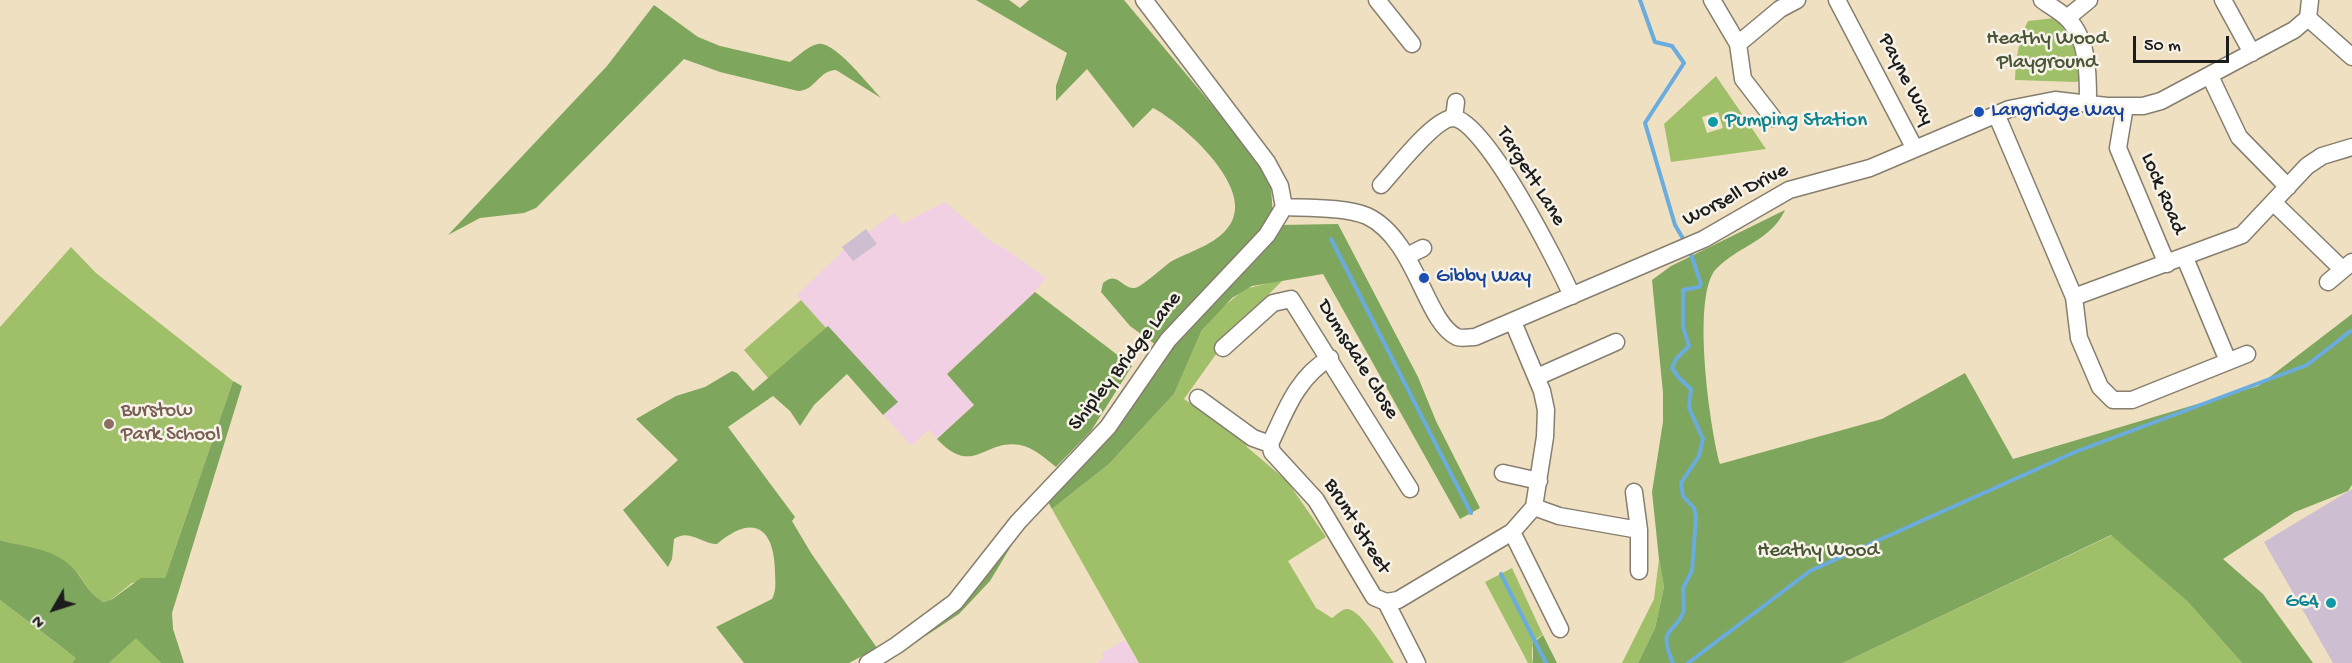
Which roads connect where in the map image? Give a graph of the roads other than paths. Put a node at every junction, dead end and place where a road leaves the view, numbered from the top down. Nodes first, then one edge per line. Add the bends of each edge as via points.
1 (1144, 0) edge
2 (1377, 0) edge
3 (1712, 0) edge
4 (1797, 0) edge
5 (1837, 0) edge
6 (2042, 0) edge
7 (2089, 0) edge
8 (2223, 0) edge
9 (2310, 0) edge
10 (2067, 18) junction
11 (2308, 18) junction
12 (1412, 44) dead end
13 (1738, 44) junction
14 (2252, 53) junction
15 (2352, 57) edge
16 (2210, 76) junction
17 (2088, 104) junction
18 (2125, 106) junction
19 (1997, 116) junction
20 (1773, 118) dead end
21 (2352, 147) edge
22 (1915, 149) junction
23 (1381, 185) dead end
24 (2288, 186) junction
25 (2273, 202) junction
26 (1284, 207) junction
27 (1423, 248) dead end
28 (1407, 256) junction
29 (2185, 258) junction
30 (2167, 264) junction
31 (2347, 266) edge
32 (2328, 282) dead end
33 (1572, 296) junction
34 (2074, 297) junction
35 (1513, 322) junction
36 (1616, 342) dead end
37 (1223, 348) dead end
38 (2247, 354) dead end
39 (1330, 358) junction
40 (2228, 361) junction
41 (1537, 377) junction
42 (1198, 398) dead end
43 (1270, 444) junction
44 (1503, 473) dead end
45 (1539, 482) junction
46 (1410, 489) dead end
47 (1634, 492) dead end
48 (1534, 507) junction
49 (1639, 530) junction
50 (1512, 532) junction
51 (1639, 571) dead end
52 (1386, 602) junction
53 (1560, 629) dead end
54 (868, 663) edge
55 (1417, 663) edge

1 - 26 street via 1267,162 1280,186
2 - 12 street
3 - 13 street
4 - 13 street
5 - 22 street, Payne Way
6 - 10 street
7 - 10 street
8 - 14 street
9 - 11 street
10 - 17 street via 2087,59
11 - 14 street, Worsell Drive
11 - 15 street
13 - 20 street via 1743,80
14 - 16 street, Worsell Drive
16 - 18 street, Worsell Drive via 2161,100
16 - 24 street via 2239,137
17 - 18 street, Worsell Drive
17 - 19 street, Worsell Drive via 2055,100
18 - 30 street, Lock Road via 2118,148
19 - 22 street, Worsell Drive
19 - 34 street
21 - 24 street via 2322,156
22 - 33 street, Worsell Drive via 1870,168 1789,190 1704,238
23 - 33 street, Targett Lane via 1427,131 1455,110 1526,206
24 - 25 street
25 - 29 street via 2242,235
25 - 31 street
26 - 28 street, Worsell Drive via 1365,215 1382,225
26 - 54 street, Shipley Bridge Lane via 1267,235 1168,340 1108,427 1018,522 955,602
27 - 28 street
28 - 35 street, Worsell Drive via 1439,318 1458,338 1475,337
29 - 30 street
29 - 40 street
30 - 34 street
31 - 32 street
33 - 35 street, Worsell Drive
34 - 40 street via 2079,338 2100,387 2113,400 2132,400
35 - 41 street
36 - 41 street
37 - 39 street, Dumsdale Close via 1273,303 1291,299
38 - 40 street
39 - 43 street via 1294,391
39 - 46 street, Dumsdale Close
41 - 45 street via 1547,418
42 - 43 street, Brunt Street via 1253,438
43 - 52 street, Brunt Street via 1272,452 1322,508 1374,597
44 - 45 street
45 - 48 street
47 - 49 street
48 - 49 street via 1559,516
48 - 50 street
49 - 51 street
50 - 52 street via 1398,600
50 - 53 street
52 - 55 street, Brunt Street

